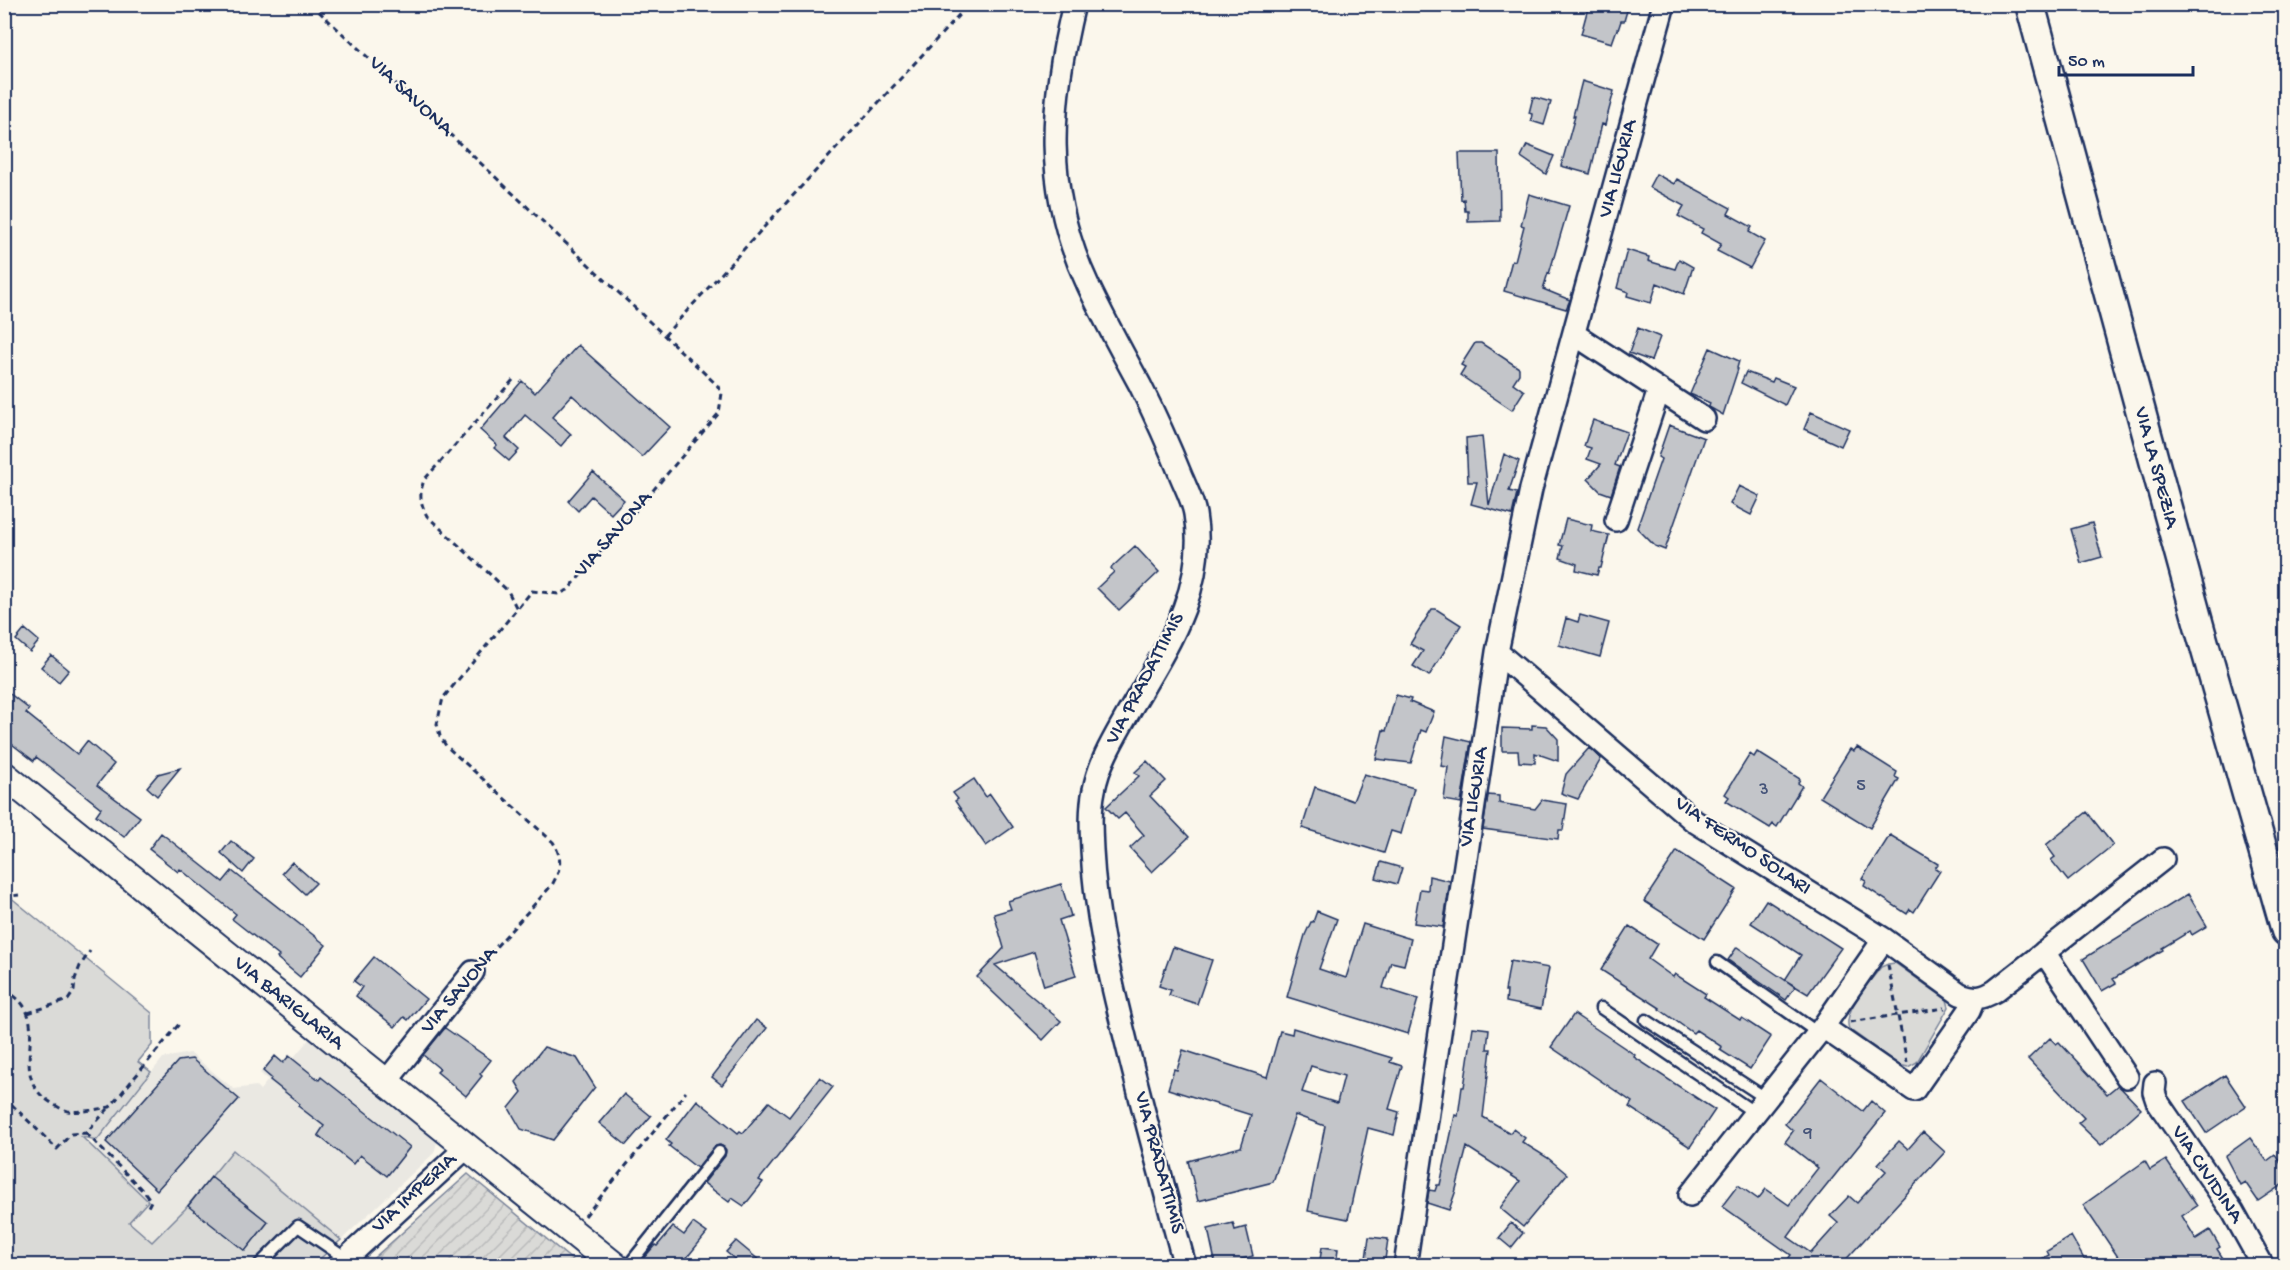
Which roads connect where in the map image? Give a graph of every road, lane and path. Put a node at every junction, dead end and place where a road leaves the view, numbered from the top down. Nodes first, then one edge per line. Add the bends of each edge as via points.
1 (311, 4) edge
2 (969, 4) edge
3 (1074, 4) edge
4 (1664, 4) edge
5 (2030, 4) edge
6 (1575, 334) junction
7 (664, 336) junction
8 (513, 380) dead end
9 (1659, 390) junction
10 (1704, 419) dead end
11 (1616, 520) dead end
12 (517, 609) junction
13 (1497, 652) junction
14 (4, 775) edge
15 (2163, 859) dead end
16 (20, 895) dead end
17 (4, 897) edge
18 (2286, 931) edge
19 (1884, 939) junction
20 (90, 951) dead end
21 (2044, 952) junction
22 (1717, 962) dead end
23 (1888, 964) dead end
24 (473, 972) joint
25 (4, 990) edge
26 (1974, 999) junction
27 (1949, 1007) dead end
28 (1600, 1008) dead end
29 (27, 1013) junction
30 (1898, 1014) junction
31 (1646, 1020) dead end
32 (180, 1023) dead end
33 (1846, 1023) dead end
34 (1821, 1030) junction
35 (1908, 1067) dead end
36 (2127, 1077) dead end
37 (386, 1082) junction
38 (2155, 1083) dead end
39 (686, 1092) dead end
40 (4, 1097) edge
41 (1761, 1106) junction
42 (110, 1107) junction
43 (86, 1133) junction
44 (467, 1147) junction
45 (719, 1152) dead end
46 (1690, 1195) dead end
47 (147, 1209) dead end
48 (573, 1232) junction
49 (341, 1262) edge
50 (258, 1266) edge
51 (615, 1266) edge
52 (628, 1266) edge
53 (1185, 1266) edge
54 (1405, 1266) edge
55 (2263, 1266) edge

1 - 7 path, VIA SAVONA
2 - 7 path
3 - 53 street, VIA PRADATTIMIS via 1055,101 1054,146 1068,233 1087,282 1173,455 1194,508 1199,540 1195,576 1182,616 1109,746 1093,792 1092,813 1093,873 1109,972
4 - 6 street, VIA LIGURIA
5 - 18 main road, VIA LA SPEZIA
6 - 9 street
6 - 13 street, VIA LIGURIA via 1532,489
7 - 12 path, VIA SAVONA via 717,385 722,393 719,413 568,590 559,594 532,591
8 - 12 path via 424,480 420,492 427,516 508,591
9 - 10 street
9 - 11 street
12 - 24 path, VIA SAVONA via 443,698 437,724 446,746 553,842 561,862 552,885
13 - 19 street, VIA FERMO SOLARI via 1694,821
13 - 54 street, VIA LIGURIA
14 - 37 street, VIA BARIGLARIA
15 - 21 street
16 - 17 path
19 - 26 street, VIA FERMO SOLARI via 1960,994
19 - 34 street
20 - 29 path via 68,1000
21 - 26 street via 1995,991
21 - 36 street
22 - 34 lane
23 - 30 path
24 - 37 street, VIA SAVONA
25 - 29 path via 19,999
26 - 34 street via 1970,1011 1914,1090
27 - 30 path
28 - 41 lane
29 - 42 path via 32,1029 28,1064 39,1093 68,1111
30 - 33 path
30 - 35 path
31 - 41 lane
32 - 42 path
34 - 41 street
37 - 44 street, VIA BARIGLARIA
38 - 55 street, VIA CIVIDINA via 2157,1101 2233,1212
39 - 48 path
40 - 43 path via 57,1149 72,1134
41 - 46 street
42 - 43 path
43 - 47 path via 146,1194 151,1201
44 - 48 street, VIA BARIGLARIA
44 - 49 street, VIA IMPERIA
45 - 52 lane
48 - 51 street, VIA BARIGLARIA
49 - 50 lane via 298,1226

